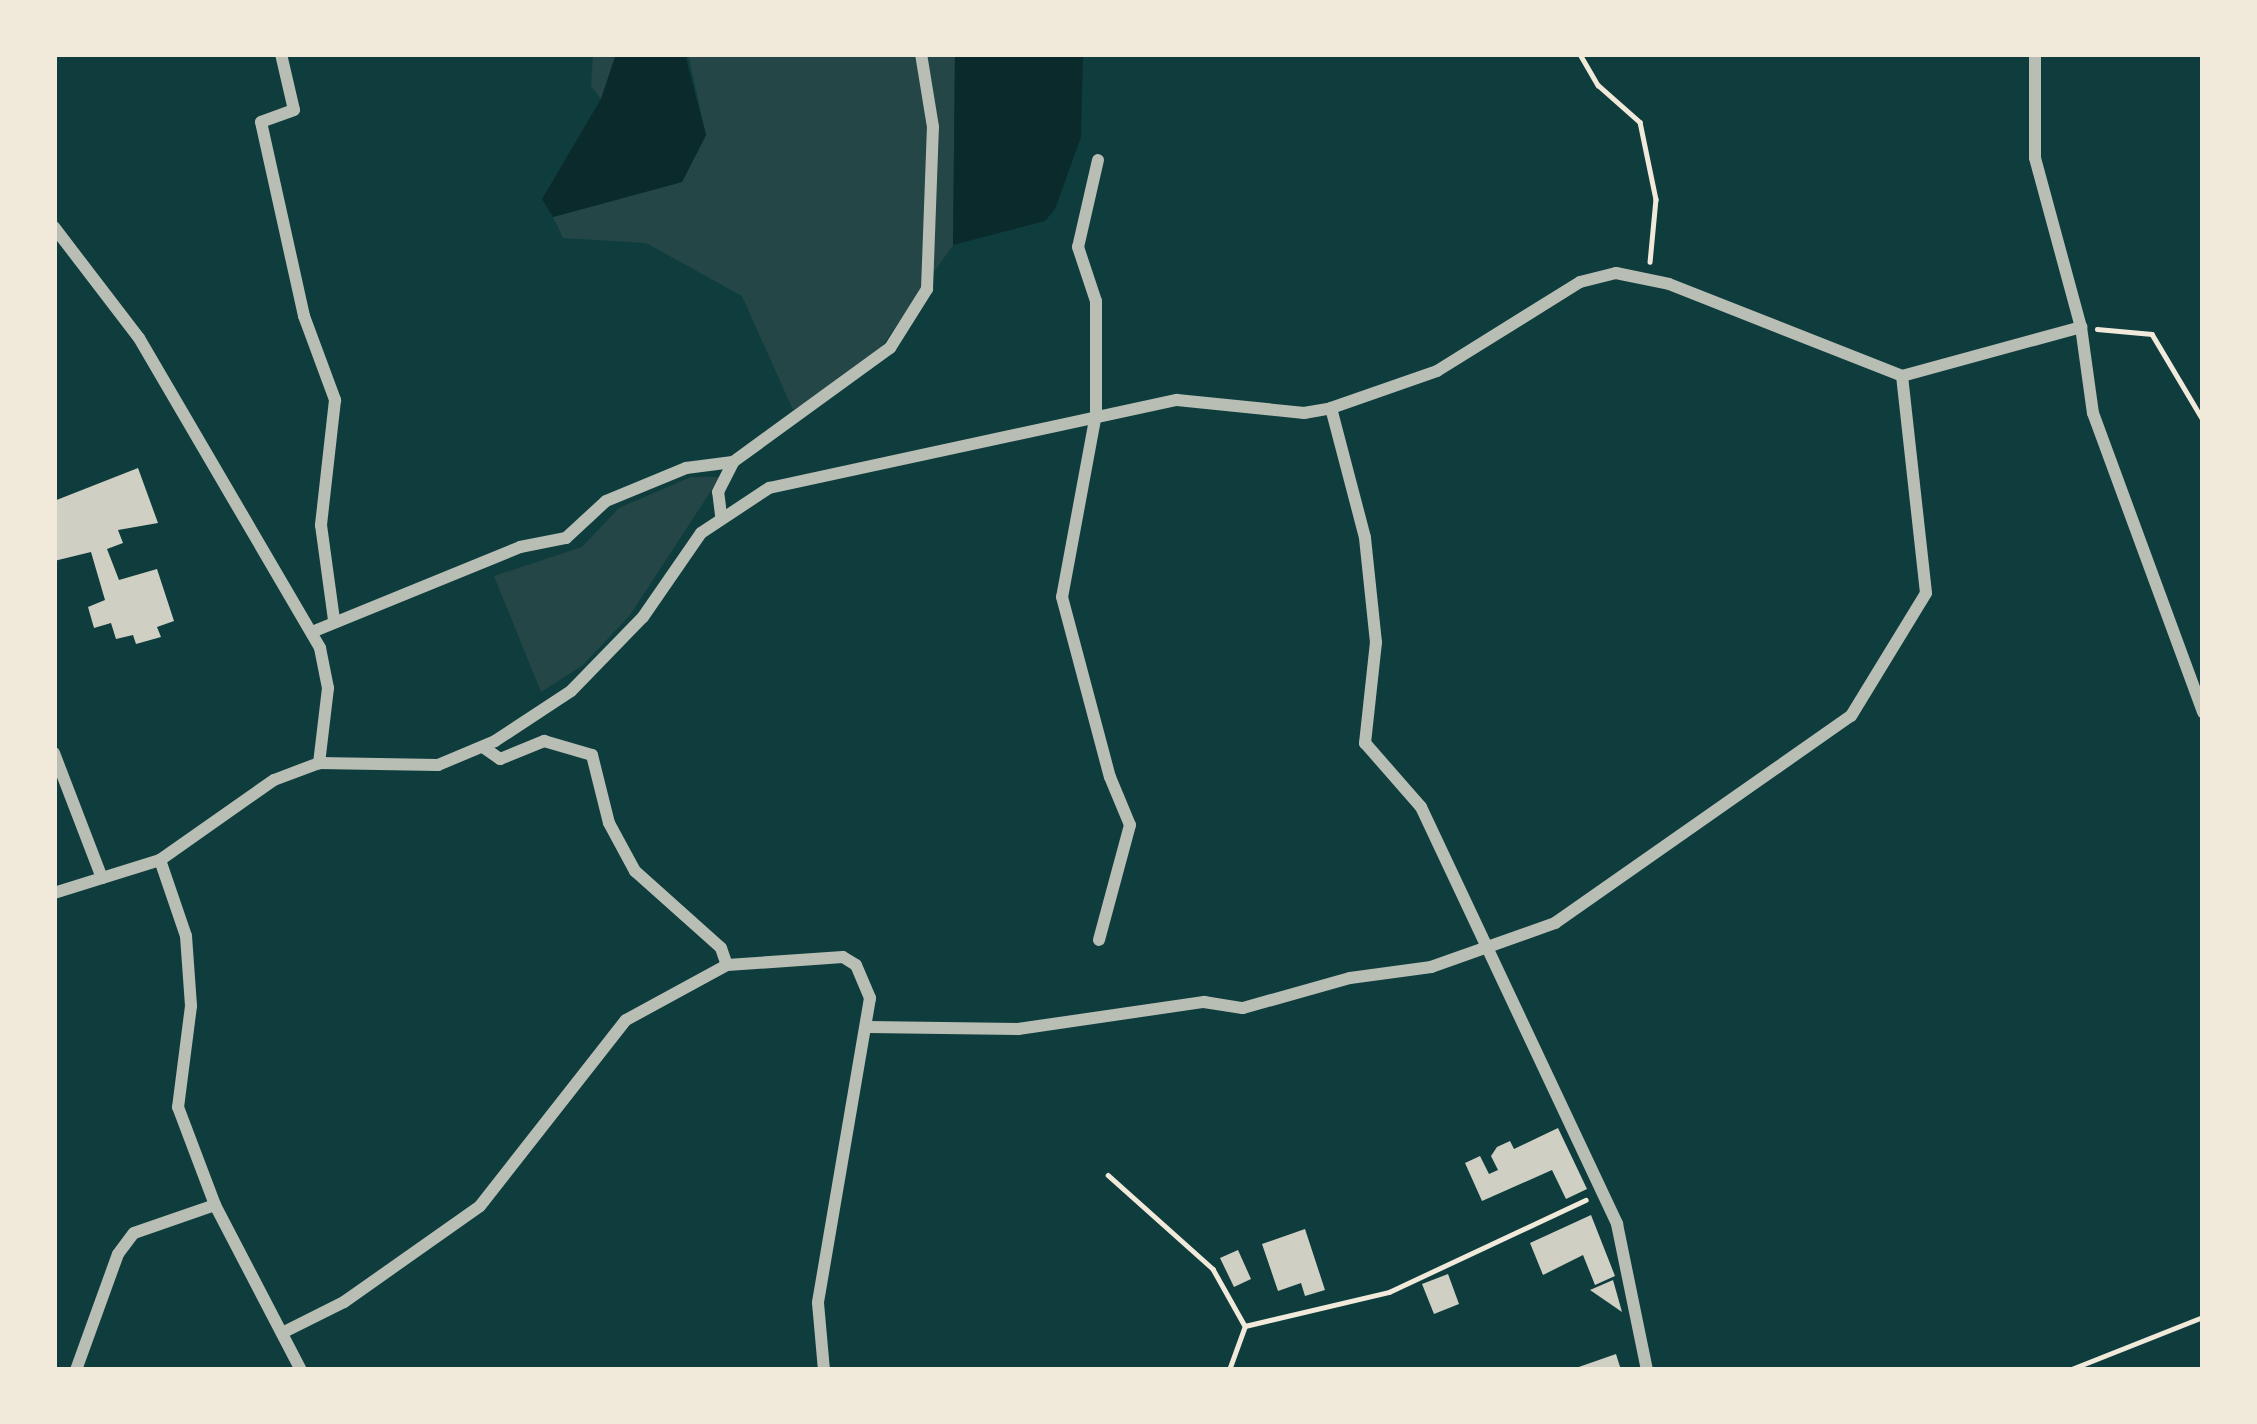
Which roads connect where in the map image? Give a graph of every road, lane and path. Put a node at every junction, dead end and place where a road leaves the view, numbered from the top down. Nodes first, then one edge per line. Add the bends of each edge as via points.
1 (281, 54) edge
2 (921, 54) edge
3 (1580, 54) edge
4 (2035, 54) edge
5 (1098, 160) dead end
6 (54, 227) edge
7 (1649, 280) junction
8 (2081, 327) junction
9 (1901, 376) junction
10 (1331, 408) junction
11 (1096, 414) junction
12 (2203, 420) edge
13 (733, 462) junction
14 (721, 515) junction
15 (334, 620) junction
16 (311, 632) junction
17 (2203, 712) edge
18 (483, 746) junction
19 (54, 753) edge
20 (320, 763) junction
21 (160, 860) junction
22 (102, 878) junction
23 (54, 893) edge
24 (1099, 940) dead end
25 (1493, 949) junction
26 (728, 964) junction
27 (868, 1027) junction
28 (1108, 1175) dead end
29 (1601, 1192) junction
30 (215, 1205) junction
31 (2203, 1317) edge
32 (1245, 1326) junction
33 (282, 1333) junction
34 (76, 1370) edge
35 (301, 1370) edge
36 (824, 1370) edge
37 (1228, 1370) edge
38 (1647, 1370) edge
39 (2069, 1370) edge

1 - 15 street via 294,110 261,122 304,316 334,400 321,525
2 - 13 street via 932,127 927,290 890,348
3 - 7 path via 1598,85 1640,122 1656,199
4 - 8 street via 2035,158
5 - 11 street via 1078,247 1096,301
6 - 16 street via 139,338
7 - 9 street
7 - 10 street via 1616,273 1580,281 1437,371
8 - 9 street
8 - 12 path via 2152,334
8 - 17 street via 2092,413
9 - 25 street via 1926,593 1851,716 1573,912
10 - 11 street via 1304,413 1177,400
10 - 25 street via 1365,538 1376,642 1365,743 1380,769 1413,794
11 - 14 street via 769,488
11 - 24 street via 1062,597 1130,825
13 - 14 street via 718,492
13 - 15 street via 686,468 606,501 566,538
14 - 18 street via 643,616 571,691
15 - 16 street
16 - 20 street via 328,688
18 - 20 street via 438,765
18 - 26 street via 500,759 544,741 592,755 609,823 635,871 721,948
19 - 22 street
20 - 21 street via 274,780
21 - 22 street
21 - 30 street via 186,936 191,1006 178,1107
22 - 23 street
25 - 27 street via 1243,1008 1204,1002 1018,1029
25 - 29 street via 1500,986
26 - 27 street via 843,957 865,981
26 - 33 street via 601,1042 480,1206 344,1302
27 - 36 street via 818,1303
28 - 32 path via 1213,1269
29 - 32 path via 1389,1292
29 - 38 street via 1617,1224
30 - 33 street
30 - 34 street via 134,1233 118,1254
31 - 39 path
32 - 37 path
33 - 35 street

